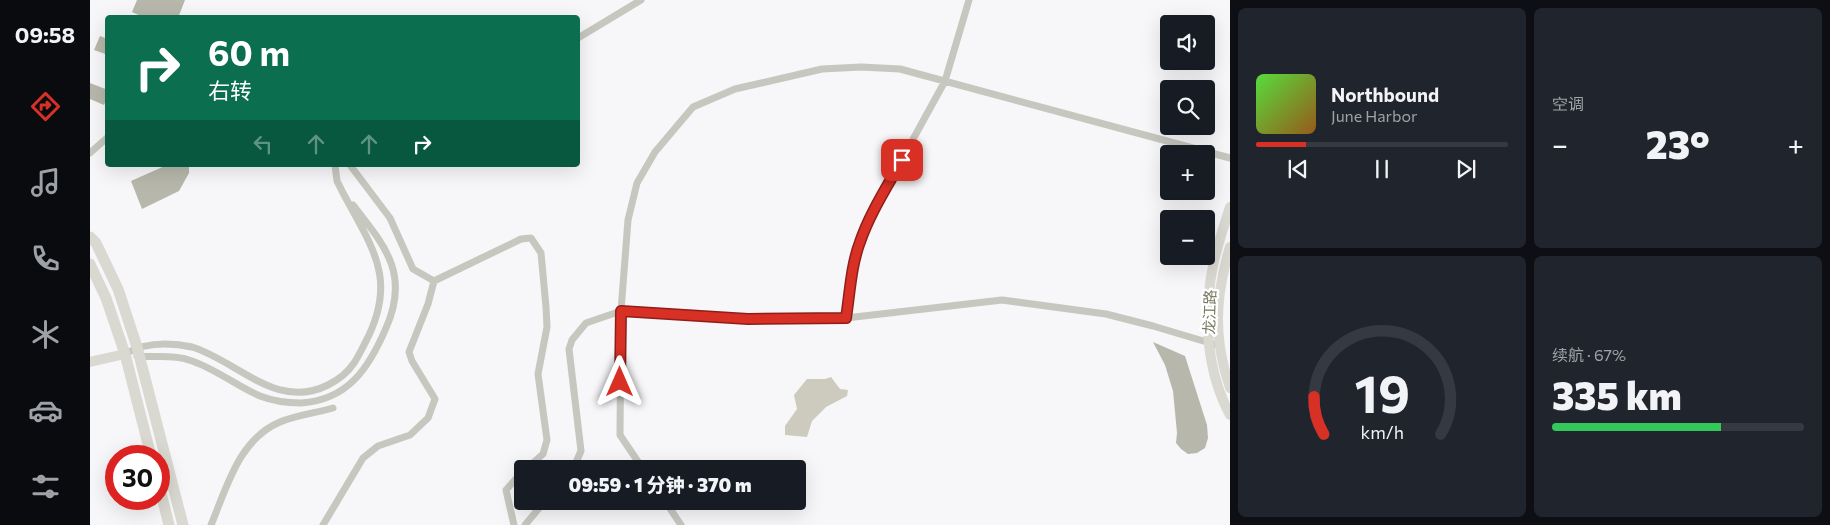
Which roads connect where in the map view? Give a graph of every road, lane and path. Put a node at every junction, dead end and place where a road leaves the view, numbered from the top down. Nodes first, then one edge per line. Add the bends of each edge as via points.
1 (641, 0) edge
2 (969, 0) edge
3 (580, 37) edge
4 (946, 81) junction
5 (105, 140) edge
6 (90, 153) edge
7 (1230, 158) edge
8 (335, 167) edge
9 (352, 167) edge
10 (342, 191) junction
11 (1230, 207) edge
12 (90, 237) edge
13 (1230, 247) edge
14 (90, 264) edge
15 (434, 281) junction
16 (621, 311) junction
17 (846, 318) junction
18 (1209, 344) junction
19 (1220, 346) junction
20 (138, 351) junction
21 (126, 354) junction
22 (90, 362) edge
23 (1230, 388) edge
24 (333, 408) dead end
25 (1230, 415) edge
26 (148, 445) edge
27 (536, 460) edge
28 (577, 460) edge
29 (637, 460) edge
30 (514, 481) edge
31 (165, 510) edge
32 (538, 510) edge
33 (670, 510) edge
34 (169, 525) edge
35 (184, 525) edge
36 (211, 525) edge
37 (323, 525) edge
38 (514, 525) edge
39 (525, 525) edge
40 (681, 525) edge

1 - 3 street
2 - 4 street
4 - 7 street
4 - 16 street via 900,69 861,66 822,69 735,89 694,108 655,152 637,183 628,220
4 - 17 street via 867,223 854,262
5 - 6 street
8 - 10 street
9 - 15 street via 390,218 413,269
10 - 20 street via 378,262 382,290 371,332 354,364 344,374 322,388 284,391 264,385 190,347 155,344
10 - 20 street via 386,248 395,291 382,337 351,384 325,399 283,402 259,396 187,359
11 - 18 main road, 龙江路 via 1209,290
12 - 20 main road via 118,289
13 - 19 main road, 龙江路 via 1219,291
14 - 21 main road
15 - 27 street via 520,239 531,238 541,253 547,327 538,374 547,440 543,454
15 - 37 street via 409,352 435,399 428,418 410,435 378,446 364,458
16 - 17 street via 748,319
16 - 28 street via 586,323 569,348 581,451
16 - 29 street via 620,435
17 - 18 street via 1002,300 1106,314
18 - 19 street
18 - 25 main road, 龙江路 via 1212,368
19 - 23 main road, 龙江路
20 - 21 street
20 - 35 main road
21 - 22 main road
21 - 26 main road
24 - 36 street via 281,422 256,438 239,459
30 - 38 street via 506,490
31 - 34 main road
32 - 39 street
33 - 40 street

